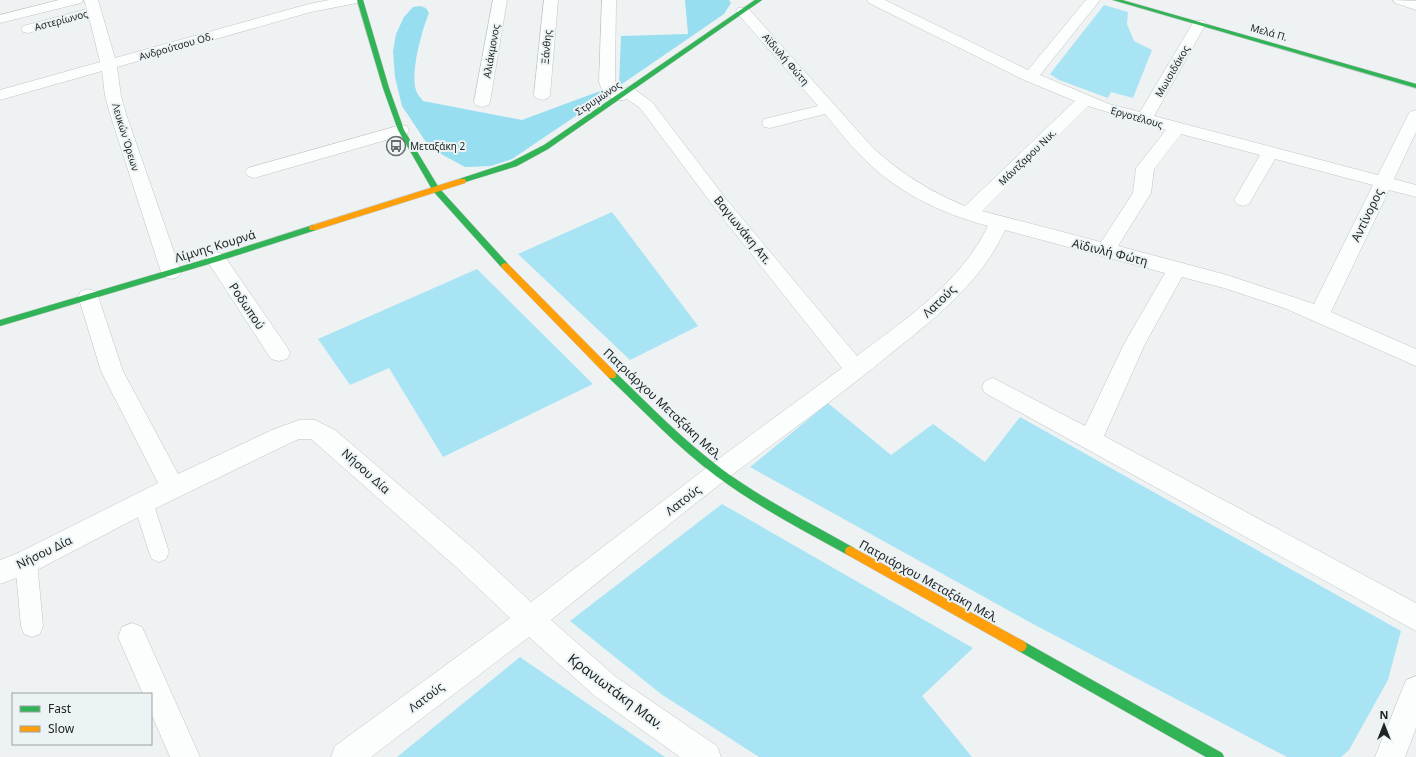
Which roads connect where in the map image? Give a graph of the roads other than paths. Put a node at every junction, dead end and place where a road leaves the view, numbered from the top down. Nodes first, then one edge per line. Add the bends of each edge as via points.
1 (76, 0) edge
2 (352, 0) edge
3 (360, 0) edge
4 (500, 0) edge
5 (551, 0) edge
6 (609, 0) edge
7 (759, 0) edge
8 (874, 0) edge
9 (1093, 0) edge
10 (1116, 0) edge
11 (1400, 0) edge
12 (93, 5) edge
13 (1416, 6) edge
14 (743, 11) junction
15 (0, 19) edge
16 (1199, 24) junction
17 (28, 29) dead end
18 (108, 64) junction
19 (1030, 77) junction
20 (1416, 86) edge
21 (542, 94) dead end
22 (624, 94) junction
23 (0, 95) edge
24 (1085, 100) junction
25 (482, 102) dead end
26 (829, 108) junction
27 (1416, 115) edge
28 (1144, 119) junction
29 (770, 123) dead end
30 (1177, 128) junction
31 (401, 130) junction
32 (1271, 152) junction
33 (254, 172) dead end
34 (1383, 183) junction
35 (436, 189) junction
36 (1416, 191) edge
37 (1243, 200) dead end
38 (968, 214) junction
39 (999, 222) junction
40 (1105, 251) junction
41 (216, 259) junction
42 (1177, 268) junction
43 (171, 272) junction
44 (88, 296) junction
45 (1319, 315) junction
46 (0, 322) edge
47 (279, 353) dead end
48 (1416, 358) edge
49 (856, 370) junction
50 (993, 387) dead end
51 (1090, 440) junction
52 (719, 472) junction
53 (174, 488) junction
54 (143, 502) junction
55 (159, 552) dead end
56 (26, 562) junction
57 (0, 572) edge
58 (1416, 618) edge
59 (530, 619) junction
60 (32, 626) dead end
61 (132, 638) dead end
62 (1416, 690) edge
63 (185, 757) edge
64 (346, 757) edge
65 (706, 757) edge
66 (1218, 757) edge
67 (1390, 757) edge

1 - 15 street
2 - 18 street, Ανδρούτσου Οδ. via 322,5
3 - 31 street, Πατριάρχου Μεταξάκη Μελ.
4 - 25 street, Αλιάκμονος
5 - 21 street, Ξάνθης
6 - 22 street, Βαγιωνάκη Απ. via 607,82 609,90
7 - 14 street, Στρυμώνος
8 - 19 street, Εργοτέλους
9 - 19 street
10 - 16 street, Μελά Π.
11 - 13 street
12 - 17 street, Αστερίωνος
12 - 18 street, Λευκών Όρεων
14 - 22 street, Στρυμώνος
14 - 26 street, Αϊδινλή Φώτη
16 - 20 street, Μελά Π.
16 - 28 street, Μωισιδάκος
18 - 23 street, Ανδρούτσου Οδ.
18 - 43 street, Λευκών Όρεων via 119,117
19 - 24 street, Εργοτέλους
22 - 35 street, Στρυμώνος via 527,158 498,170
22 - 49 street, Βαγιωνάκη Απ. via 646,105 720,203
24 - 28 street, Εργοτέλους
24 - 38 street, Μάντζαρου Νικ.
26 - 29 street
26 - 38 street, Αϊδινλή Φώτη via 885,168 915,190
27 - 34 street, Αντίνορος
28 - 30 street, Εργοτέλους
30 - 32 street, Εργοτέλους
30 - 40 street via 1145,168 1142,193
31 - 33 street
31 - 35 street, Πατριάρχου Μεταξάκη Μελ.
32 - 34 street, Εργοτέλους
32 - 37 street
34 - 36 street, Εργοτέλους
34 - 45 street, Αντίνορος
35 - 41 street, Λίμνης Κουρνά
35 - 52 street, Πατριάρχου Μεταξάκη Μελ. via 482,242 598,362 651,413
38 - 39 street, Αϊδινλή Φώτη
39 - 40 street, Αϊδινλή Φώτη
39 - 49 street, Λατούς via 984,252 945,296
40 - 42 street, Αϊδινλή Φώτη
41 - 43 street, Λίμνης Κουρνά
41 - 47 street, Ροδωπού
42 - 45 street, Αϊδινλή Φώτη via 1270,296
42 - 51 street via 1135,344
43 - 44 street, Λίμνης Κουρνά
44 - 46 street, Λίμνης Κουρνά
44 - 53 street via 112,371
45 - 48 street, Αϊδινλή Φώτη
49 - 52 street, Λατούς
50 - 51 street
51 - 58 street
52 - 59 street, Λατούς
52 - 66 street, Πατριάρχου Μεταξάκη Μελ. via 826,537
53 - 54 street, Νήσου Δία
53 - 59 street, Νήσου Δία via 297,430 315,429 328,437 465,558
54 - 55 lane
54 - 56 street, Νήσου Δία
56 - 57 street, Νήσου Δία
56 - 60 lane
59 - 64 street, Λατούς
59 - 65 street, Κρανιωτάκη Μαν. via 606,687
61 - 63 street
62 - 67 street

